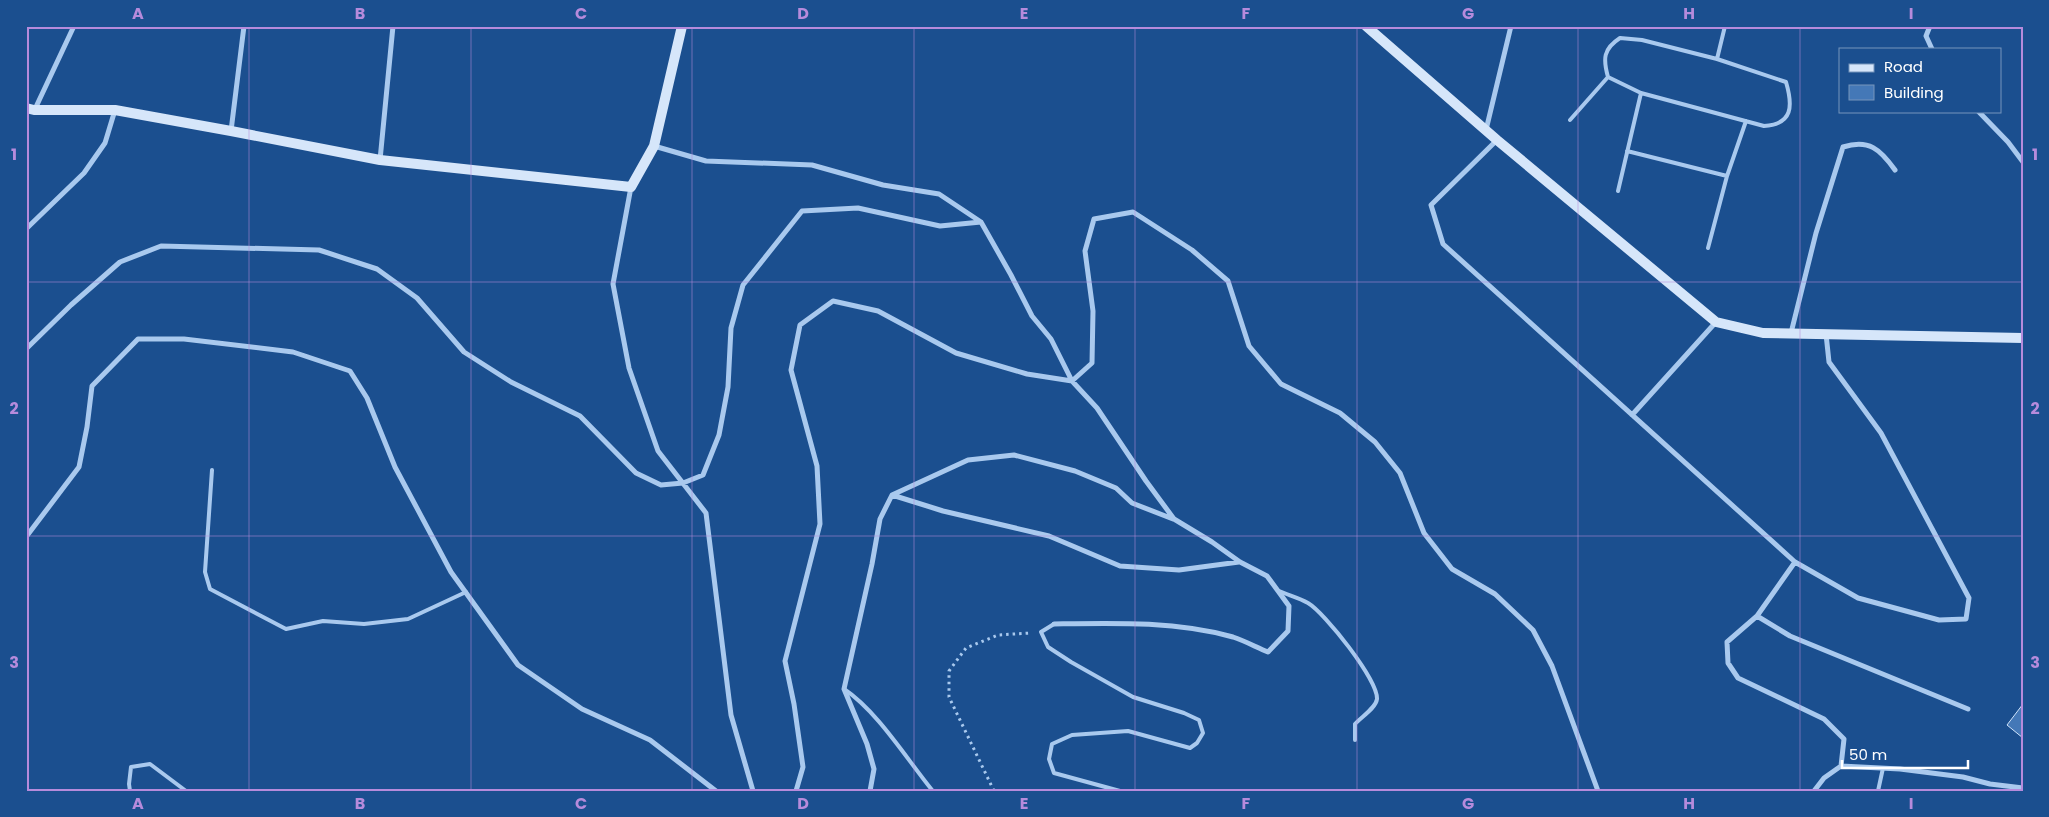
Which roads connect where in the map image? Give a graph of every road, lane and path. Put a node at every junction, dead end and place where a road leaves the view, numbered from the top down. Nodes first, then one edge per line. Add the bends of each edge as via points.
1 (74, 26) edge
2 (244, 26) edge
3 (393, 26) edge
4 (682, 26) edge
5 (1366, 26) edge
6 (1510, 26) edge
7 (1725, 26) edge
8 (1930, 26) edge
9 (1932, 48) edge
10 (1717, 59) junction
11 (1608, 77) junction
12 (1642, 93) junction
13 (30, 109) edge
14 (116, 110) junction
15 (1979, 112) edge
16 (1570, 120) dead end
17 (1746, 121) junction
18 (1486, 130) junction
19 (231, 131) junction
20 (1497, 140) junction
21 (654, 146) junction
22 (1627, 151) junction
23 (380, 160) junction
24 (2023, 162) edge
25 (1895, 170) dead end
26 (1727, 176) junction
27 (631, 187) junction
28 (1618, 191) dead end
29 (981, 222) junction
30 (26, 229) edge
31 (1708, 248) dead end
32 (1716, 322) junction
33 (1792, 333) junction
34 (1826, 334) junction
35 (2023, 338) edge
36 (26, 349) edge
37 (1072, 381) junction
38 (1632, 415) junction
39 (212, 470) dead end
40 (683, 483) junction
41 (892, 495) junction
42 (1174, 519) junction
43 (26, 537) edge
44 (1240, 562) junction
45 (1795, 562) junction
46 (1277, 590) junction
47 (466, 592) junction
48 (1757, 616) junction
49 (1054, 624) joint
50 (1041, 632) junction
51 (844, 689) junction
52 (1968, 709) dead end
53 (1355, 740) dead end
54 (1841, 766) junction
55 (1883, 768) junction
56 (1990, 784) junction
57 (2023, 788) edge
58 (932, 790) edge
59 (130, 791) edge
60 (186, 791) edge
61 (716, 791) edge
62 (753, 791) edge
63 (796, 791) edge
64 (870, 791) edge
65 (994, 791) edge
66 (1120, 791) edge
67 (1598, 791) edge
68 (1814, 791) edge
69 (1878, 791) edge
70 (1989, 791) edge

1 - 13 street
2 - 19 street
3 - 23 street
4 - 21 street
5 - 18 street
6 - 18 street
7 - 10 lane
8 - 9 street via 1926,36
10 - 11 lane via 1642,40 1620,38 1610,44 1604,61
10 - 17 lane via 1786,82 1791,99 1786,118 1778,125 1764,126
11 - 12 lane
11 - 16 lane
12 - 17 lane
12 - 22 lane
13 - 14 street
14 - 19 street
14 - 30 street via 104,143 84,173
15 - 24 street
17 - 26 lane
18 - 20 street
19 - 23 street
20 - 32 street
20 - 38 street via 1431,206 1443,244
21 - 27 street
21 - 29 street via 706,161 812,165 883,186 939,194
22 - 26 lane
22 - 28 lane
23 - 27 street
25 - 33 street via 1881,151 1857,143 1843,147 1816,233
26 - 31 lane
27 - 40 street via 613,284 629,368 658,451
29 - 37 street via 1032,316 1051,339
29 - 40 street via 940,226 858,208 802,211 743,284 732,328 728,387 719,435 703,475
32 - 33 street via 1764,333
32 - 38 street
33 - 34 street
34 - 35 street
34 - 45 street via 1829,362 1881,433 1970,598 1966,619 1939,620 1858,598
36 - 40 street via 120,262 161,246 319,250 377,269 417,298 464,352 511,382 580,416 636,473 661,485
37 - 42 street via 1097,408
37 - 63 street via 1027,374 956,353 878,311 833,301 800,325 791,370 817,466 820,524 785,661 804,768
37 - 67 street via 1092,363 1094,311 1085,251 1094,219 1133,212 1192,250 1228,281 1249,346 1281,384 1340,413 1375,442 1400,473 1424,533 1452,569 1495,594 1533,630 1552,666
38 - 45 street
39 - 47 lane via 205,572 210,589 286,628 323,622 364,624 408,620
40 - 62 street via 706,513 731,715
41 - 42 street via 968,460 1014,456 1075,471 1116,488 1132,503
41 - 44 street via 943,511 1050,536 1120,566 1179,570
41 - 51 street via 880,519
42 - 44 street
43 - 47 street via 79,467 92,386 138,339 184,339 293,352 350,371 367,398 395,467 451,572
44 - 46 street via 1267,576
45 - 48 street
46 - 49 street via 1289,606 1288,631 1268,652 1233,638 1188,628 1126,623
46 - 53 lane via 1309,603 1338,632 1372,679 1377,698 1375,707 1355,724
47 - 61 street via 518,665 582,709 650,740
48 - 52 street via 1790,636
48 - 54 street via 1726,642 1728,663 1738,678 1824,719 1844,739
49 - 50 lane
50 - 65 path via 998,635 966,648 949,671 949,697
50 - 66 lane via 1048,647 1133,697 1199,720 1203,733 1190,748 1128,731 1072,735 1052,744 1049,759 1054,773
51 - 58 lane via 859,699 874,716
51 - 64 street via 874,769
54 - 55 street
54 - 68 street via 1824,778
55 - 56 street via 1963,777
55 - 69 lane
56 - 57 street
56 - 70 lane
59 - 60 lane via 131,767 150,764

